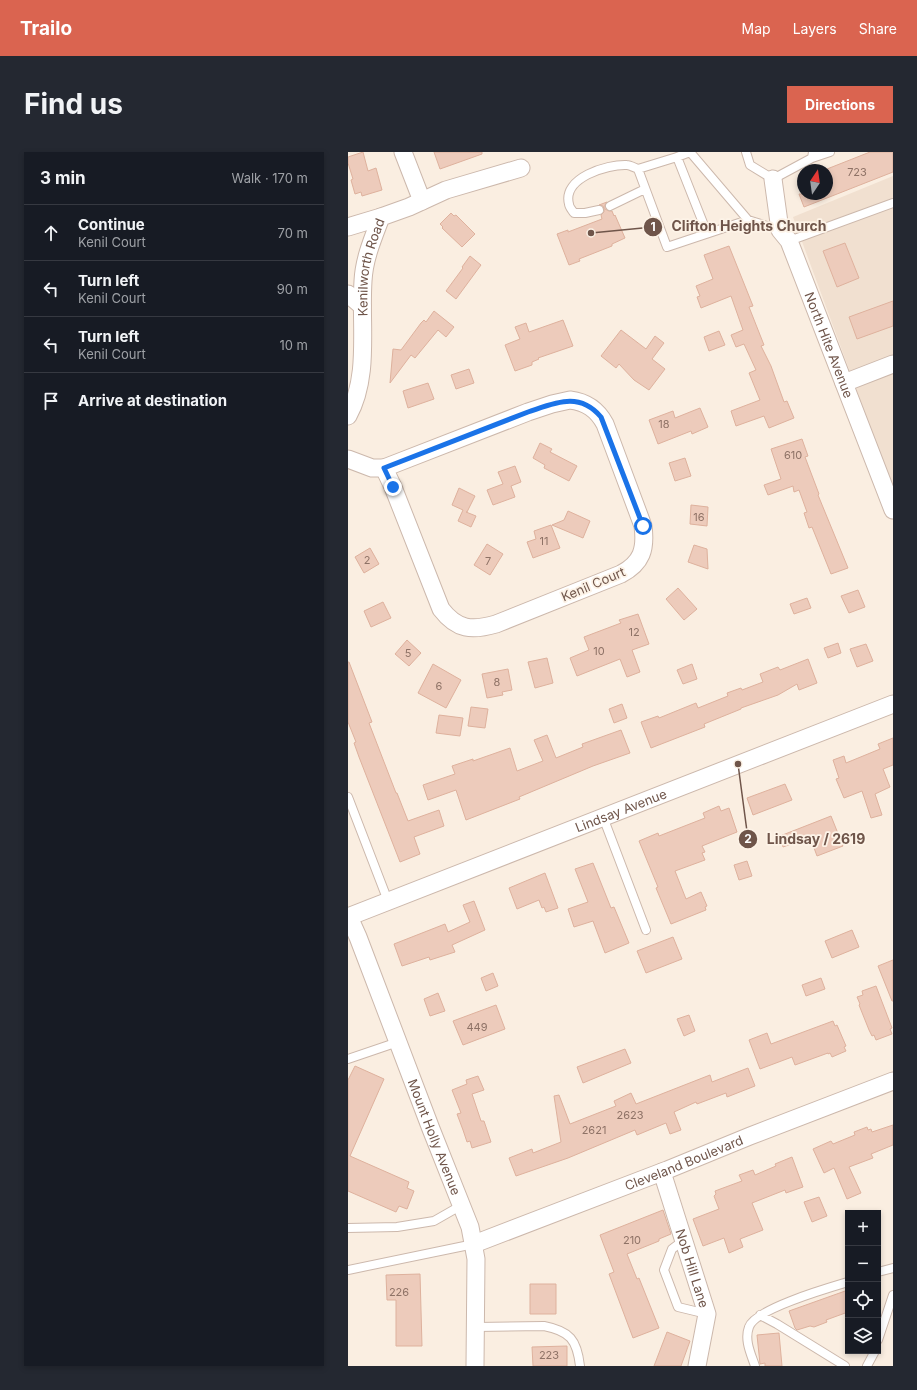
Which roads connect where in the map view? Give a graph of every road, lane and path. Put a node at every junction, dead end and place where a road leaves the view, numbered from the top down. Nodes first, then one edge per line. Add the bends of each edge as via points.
1 (403, 152) edge
2 (746, 152) edge
3 (830, 152) edge
4 (812, 155) edge
5 (677, 157) junction
6 (521, 168) dead end
7 (638, 169) junction
8 (773, 179) junction
9 (645, 189) junction
10 (422, 201) junction
11 (893, 203) edge
12 (610, 206) dead end
13 (599, 210) dead end
14 (381, 217) junction
15 (748, 220) junction
16 (348, 227) edge
17 (707, 233) junction
18 (785, 235) junction
19 (348, 294) edge
20 (362, 306) junction
21 (893, 364) edge
22 (844, 383) junction
23 (348, 416) edge
24 (348, 459) edge
25 (384, 468) junction
26 (893, 510) edge
27 (893, 704) edge
28 (348, 797) edge
29 (603, 818) junction
30 (388, 901) junction
31 (349, 917) edge
32 (646, 930) dead end
33 (398, 1042) junction
34 (348, 1059) edge
35 (893, 1081) edge
36 (662, 1172) junction
37 (462, 1205) junction
38 (348, 1228) edge
39 (684, 1240) junction
40 (474, 1244) junction
41 (893, 1268) edge
42 (348, 1270) edge
43 (881, 1271) edge
44 (845, 1283) edge
45 (893, 1295) edge
46 (707, 1314) junction
47 (760, 1315) junction
48 (476, 1327) junction
49 (881, 1331) edge
50 (873, 1354) edge
51 (475, 1366) edge
52 (580, 1366) edge
53 (697, 1366) edge
54 (755, 1366) edge
55 (845, 1366) edge
56 (867, 1366) edge

1 - 10 street
2 - 8 lane via 750,165
3 - 4 lane
4 - 8 lane
5 - 7 lane
5 - 15 lane via 690,152
5 - 17 lane
6 - 10 street, Kenilworth Road via 446,190
7 - 9 lane
7 - 13 lane via 628,165 600,168 576,183 568,194 569,205 574,212
8 - 18 street, North Hite Avenue
9 - 12 lane
9 - 17 lane via 667,247
10 - 14 street, Kenilworth Road
11 - 18 lane
14 - 16 street
14 - 20 street, Kenilworth Road via 367,260
15 - 17 lane
15 - 18 lane
18 - 22 street, North Hite Avenue
19 - 20 street
20 - 23 street, Kenilworth Road via 362,369 357,395
21 - 22 street
22 - 26 street, North Hite Avenue
24 - 25 street, Kenil Court via 372,468
25 - 25 street, Kenil Court via 441,609 463,627 481,628 496,624 622,574 641,556 645,538 643,526 605,424 595,410 582,402 570,400 552,404
27 - 29 street, Lindsay Avenue
28 - 30 lane
29 - 30 street, Lindsay Avenue
29 - 32 lane
30 - 31 street, Lindsay Avenue
31 - 33 street, Mount Holly Avenue
33 - 34 lane
33 - 37 street, Mount Holly Avenue
35 - 36 street, Cleveland Boulevard
36 - 39 street, Nob Hill Lane
36 - 40 street, Cleveland Boulevard
37 - 38 lane via 434,1220 397,1227
37 - 40 street, Mount Holly Avenue
39 - 46 street, Nob Hill Lane
39 - 46 lane via 672,1249 664,1270 678,1307
40 - 42 lane
40 - 48 street, Mount Holly Avenue
41 - 43 lane
44 - 47 lane via 804,1296
45 - 49 lane
46 - 53 street, Nob Hill Lane
47 - 54 lane via 749,1326 747,1340
47 - 55 lane
48 - 51 street, Mount Holly Avenue
48 - 52 lane via 544,1326 565,1332 573,1340
50 - 56 lane

